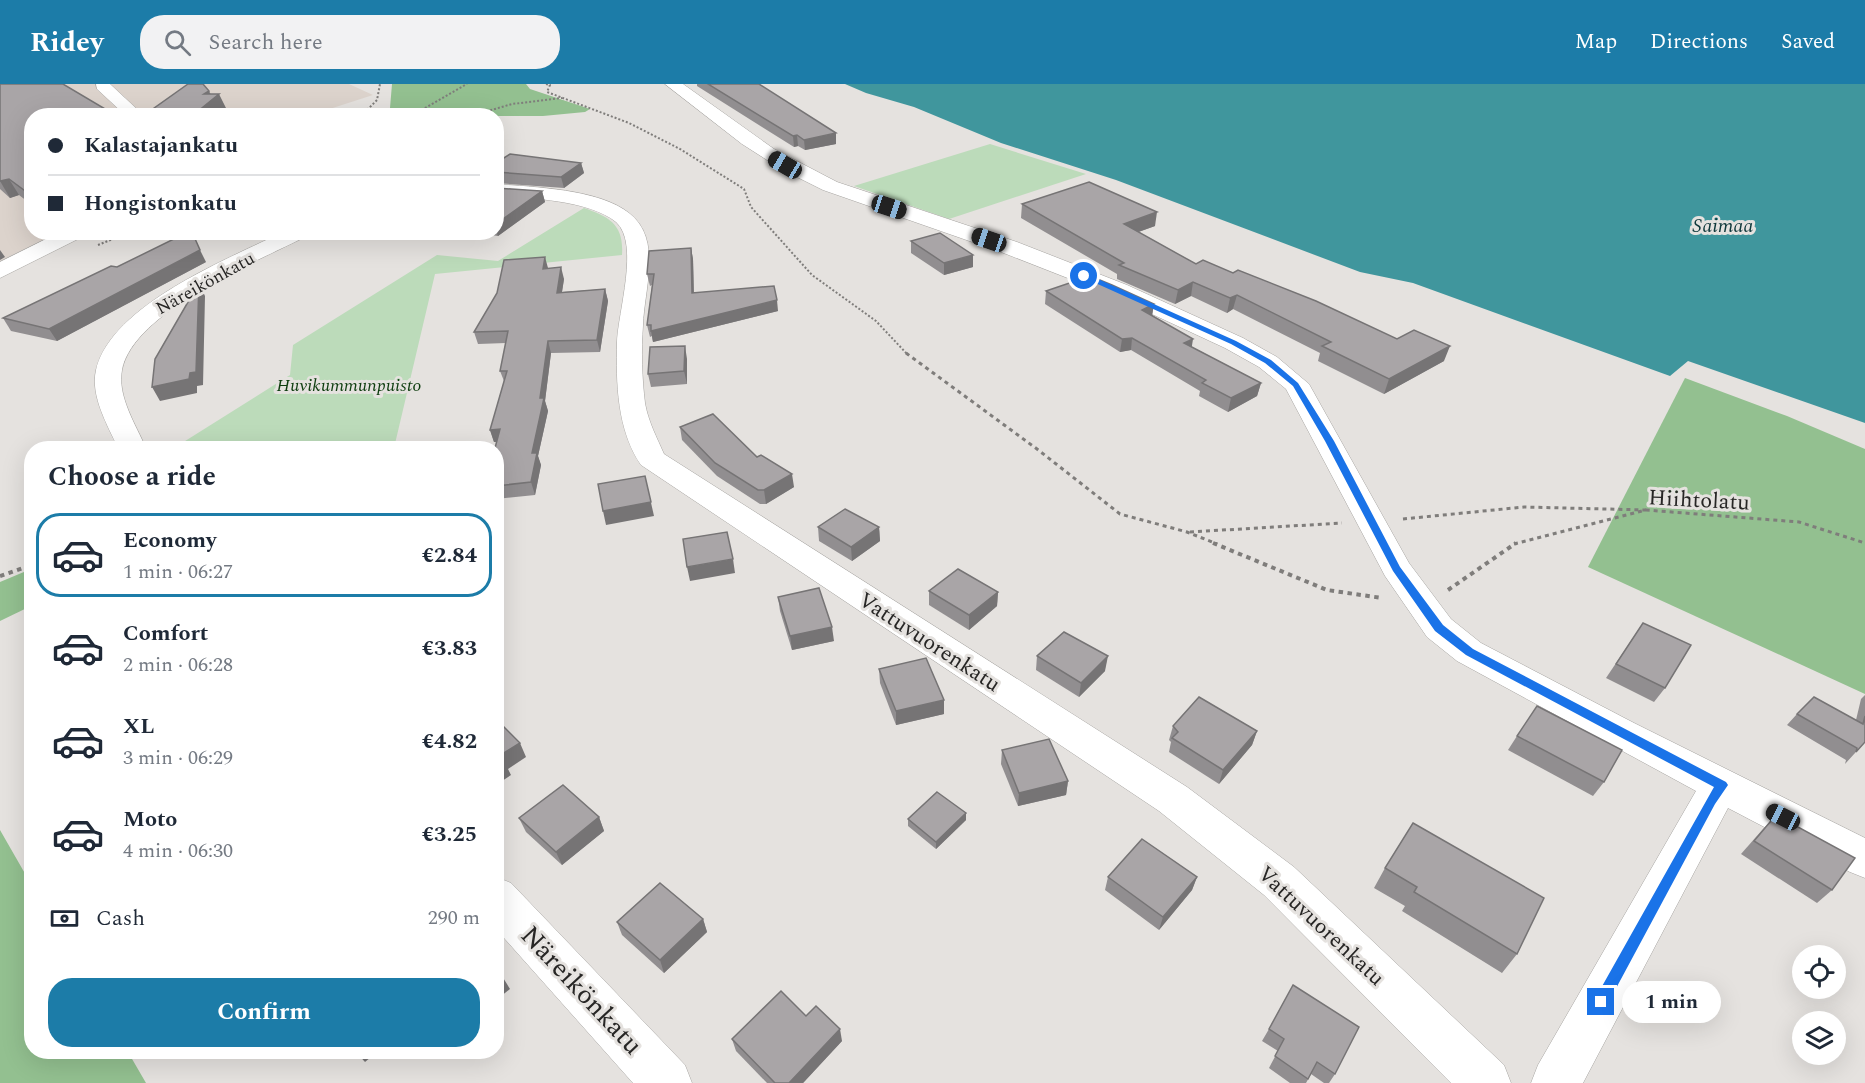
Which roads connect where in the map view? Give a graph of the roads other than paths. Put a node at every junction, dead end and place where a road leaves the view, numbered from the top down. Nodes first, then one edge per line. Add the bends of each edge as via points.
1 (673, 84) edge
2 (103, 86) dead end
3 (128, 108) edge
4 (504, 191) edge
5 (61, 240) edge
6 (284, 240) edge
7 (0, 271) edge
8 (129, 441) edge
9 (1722, 785) junction
10 (1865, 859) edge
11 (504, 906) edge
12 (667, 1083) edge
13 (1486, 1083) edge
14 (1556, 1083) edge

1 - 9 street via 748,141 797,172 830,186 913,210 1067,268 1268,362 1296,384 1396,568 1439,628 1469,652
2 - 3 street
4 - 13 street, Vattuvuorenkatu via 575,199 601,206 631,225 638,244 630,333 633,406 651,459 1173,799 1279,881
5 - 7 street
6 - 8 street, Näreikönkatu via 176,296 128,333 116,349 109,371 111,397
9 - 10 street
9 - 14 street
11 - 12 street, Näreikönkatu

